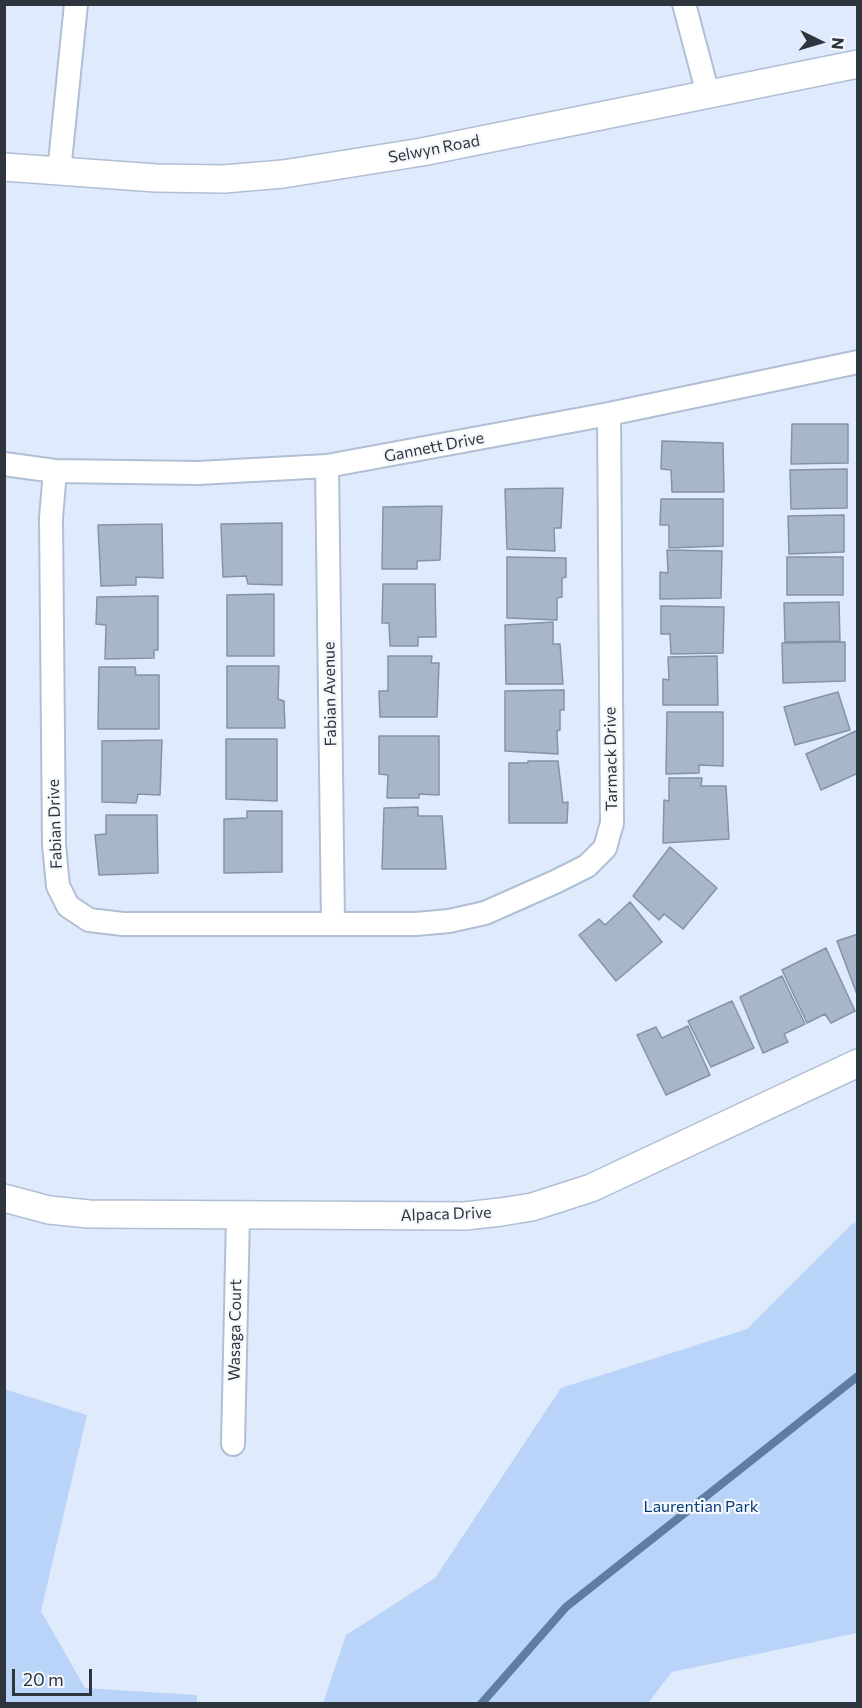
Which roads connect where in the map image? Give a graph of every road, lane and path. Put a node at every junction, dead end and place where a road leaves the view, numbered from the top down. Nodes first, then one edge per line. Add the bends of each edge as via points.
1 (76, 4) edge
2 (684, 4) edge
3 (858, 64) edge
4 (708, 94) junction
5 (4, 167) edge
6 (59, 172) junction
7 (858, 362) edge
8 (609, 414) junction
9 (4, 464) edge
10 (327, 466) junction
11 (54, 471) junction
12 (333, 922) junction
13 (858, 1063) edge
14 (4, 1198) edge
15 (238, 1216) junction
16 (233, 1444) dead end

1 - 6 street
2 - 4 street
3 - 4 street, Selwyn Road
4 - 6 street, Selwyn Road via 399,156 283,174 224,179
5 - 6 street, Selwyn Road
7 - 8 street, Gannett Drive
8 - 10 street, Gannett Drive
8 - 12 street, Tarmack Drive via 612,823 605,848 587,866 484,913 416,924
9 - 11 street, Gannett Drive
10 - 11 street, Gannett Drive via 198,473
10 - 12 street, Fabian Avenue
11 - 12 street, Fabian Drive via 51,518 54,845 58,886 68,906 88,920 123,924
13 - 15 street, Alpaca Drive via 591,1188 532,1207 465,1216
14 - 15 street, Alpaca Drive via 49,1210 88,1214
15 - 16 street, Wasaga Court

